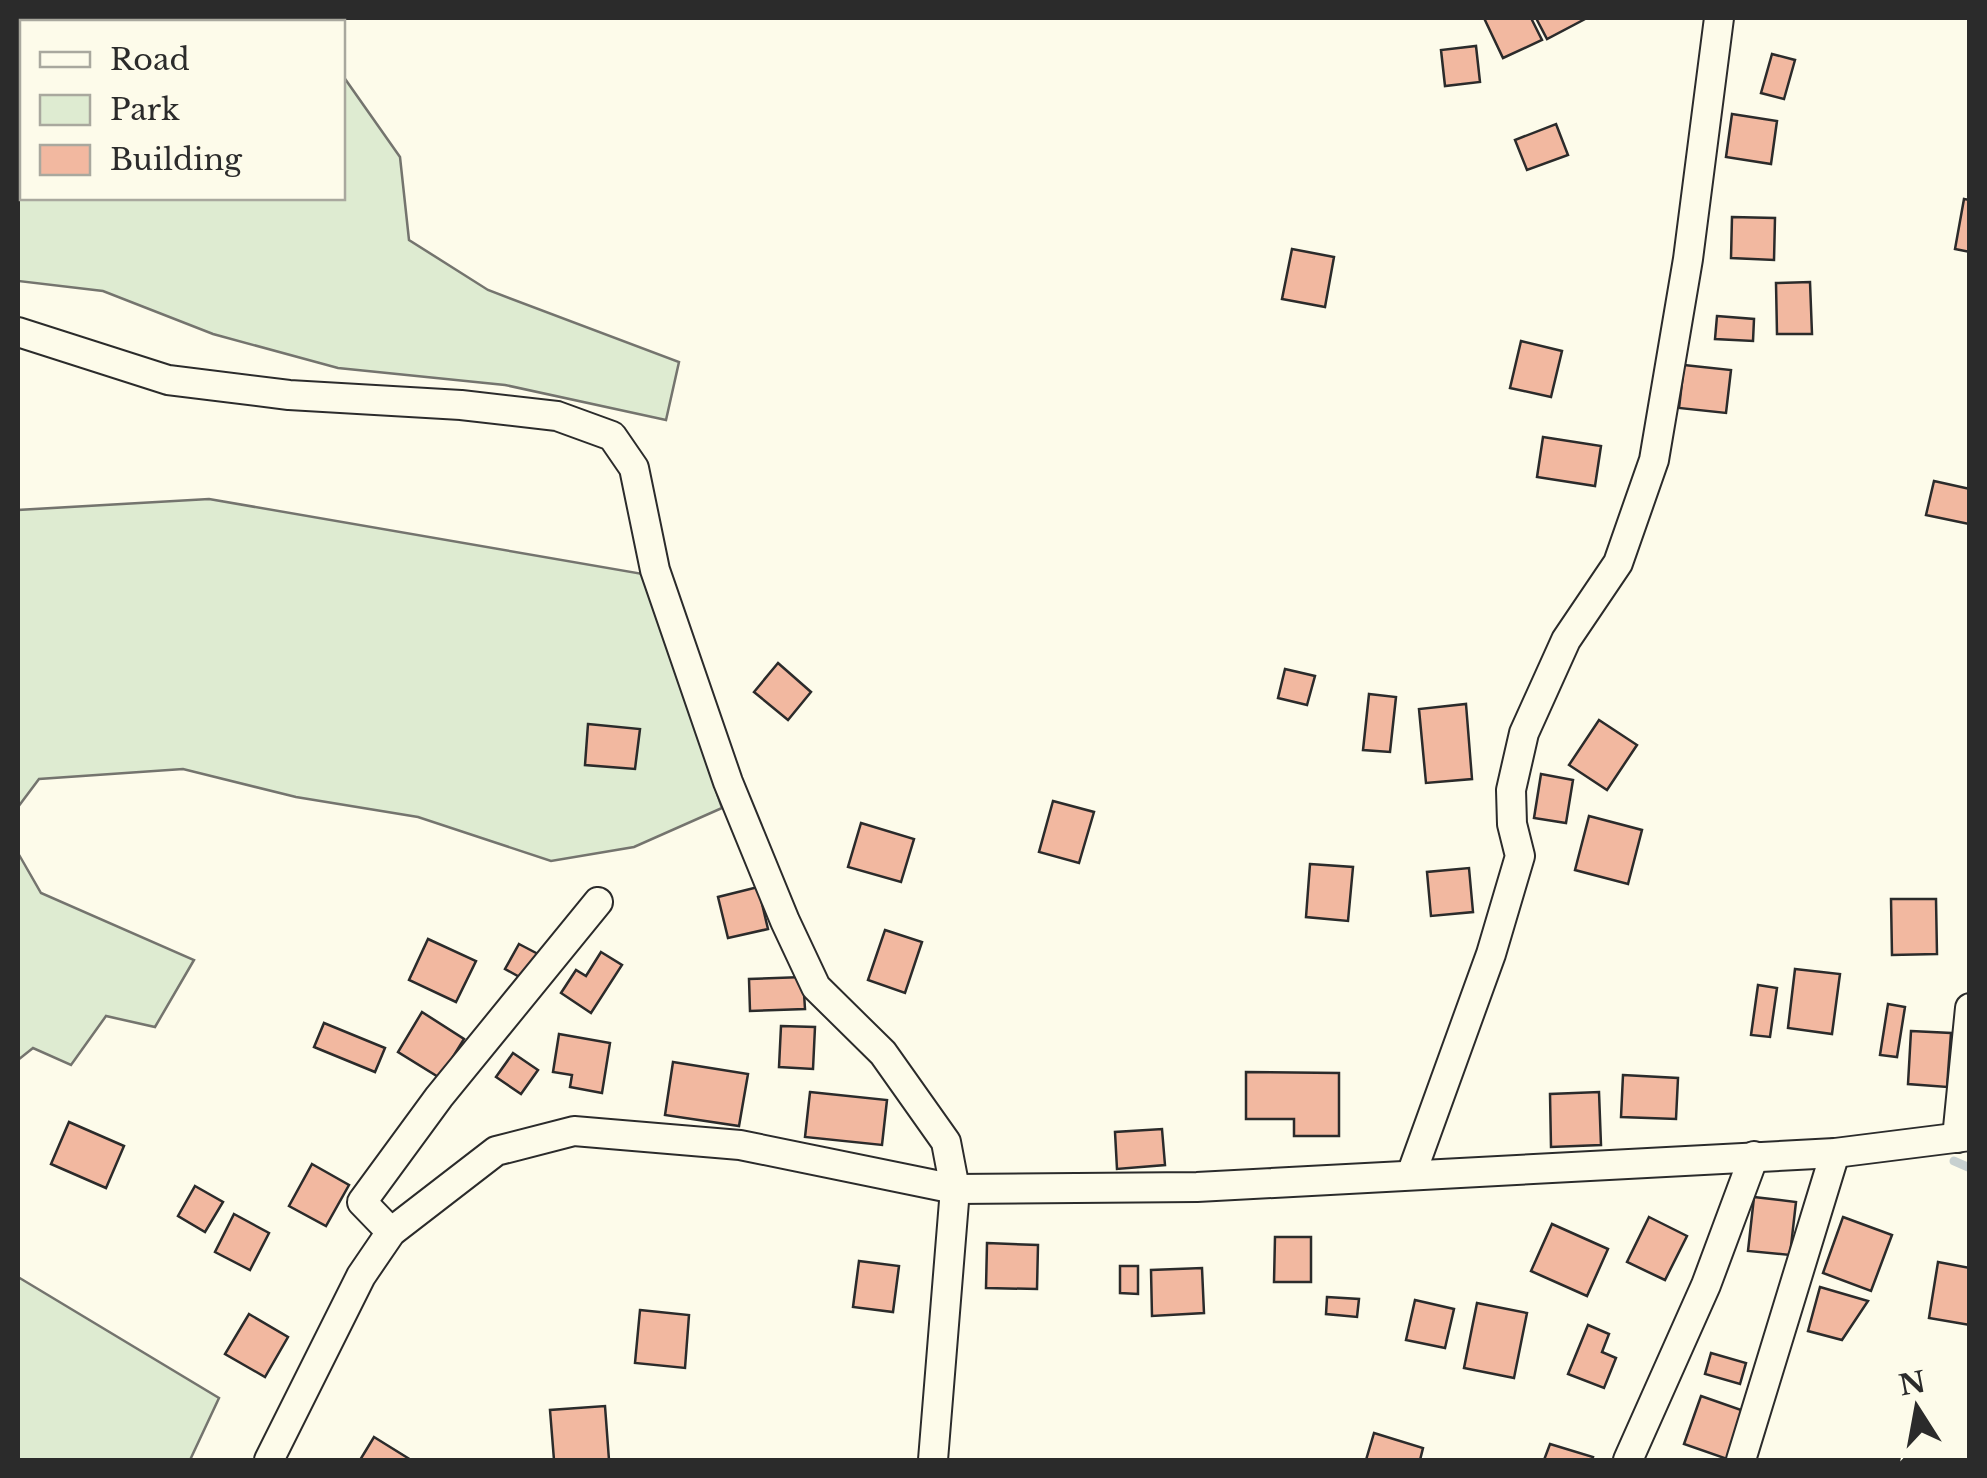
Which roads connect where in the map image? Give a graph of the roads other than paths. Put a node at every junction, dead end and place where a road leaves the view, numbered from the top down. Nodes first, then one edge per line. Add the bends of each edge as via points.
1 (1719, 18) edge
2 (18, 332) edge
3 (598, 902) dead end
4 (1970, 1008) edge
5 (1964, 1137) edge
6 (1835, 1153) junction
7 (1754, 1156) junction
8 (1411, 1175) junction
9 (955, 1189) junction
10 (391, 1232) junction
11 (269, 1460) edge
12 (934, 1460) edge
13 (1628, 1460) edge
14 (1741, 1460) edge

1 - 8 street via 1654,460 1618,562 1566,640 1524,733 1511,790 1520,856 1492,954
2 - 9 street via 168,380 289,395 461,404 556,416 612,436 634,468 655,570 784,921 816,987 884,1053 942,1135
3 - 10 street via 362,1202
4 - 5 street
5 - 6 street
6 - 7 street
6 - 14 street
7 - 8 street
7 - 13 street via 1706,1285
8 - 9 street via 1197,1188
9 - 10 street via 740,1145 574,1131 496,1151
9 - 12 street
10 - 11 street via 361,1276

